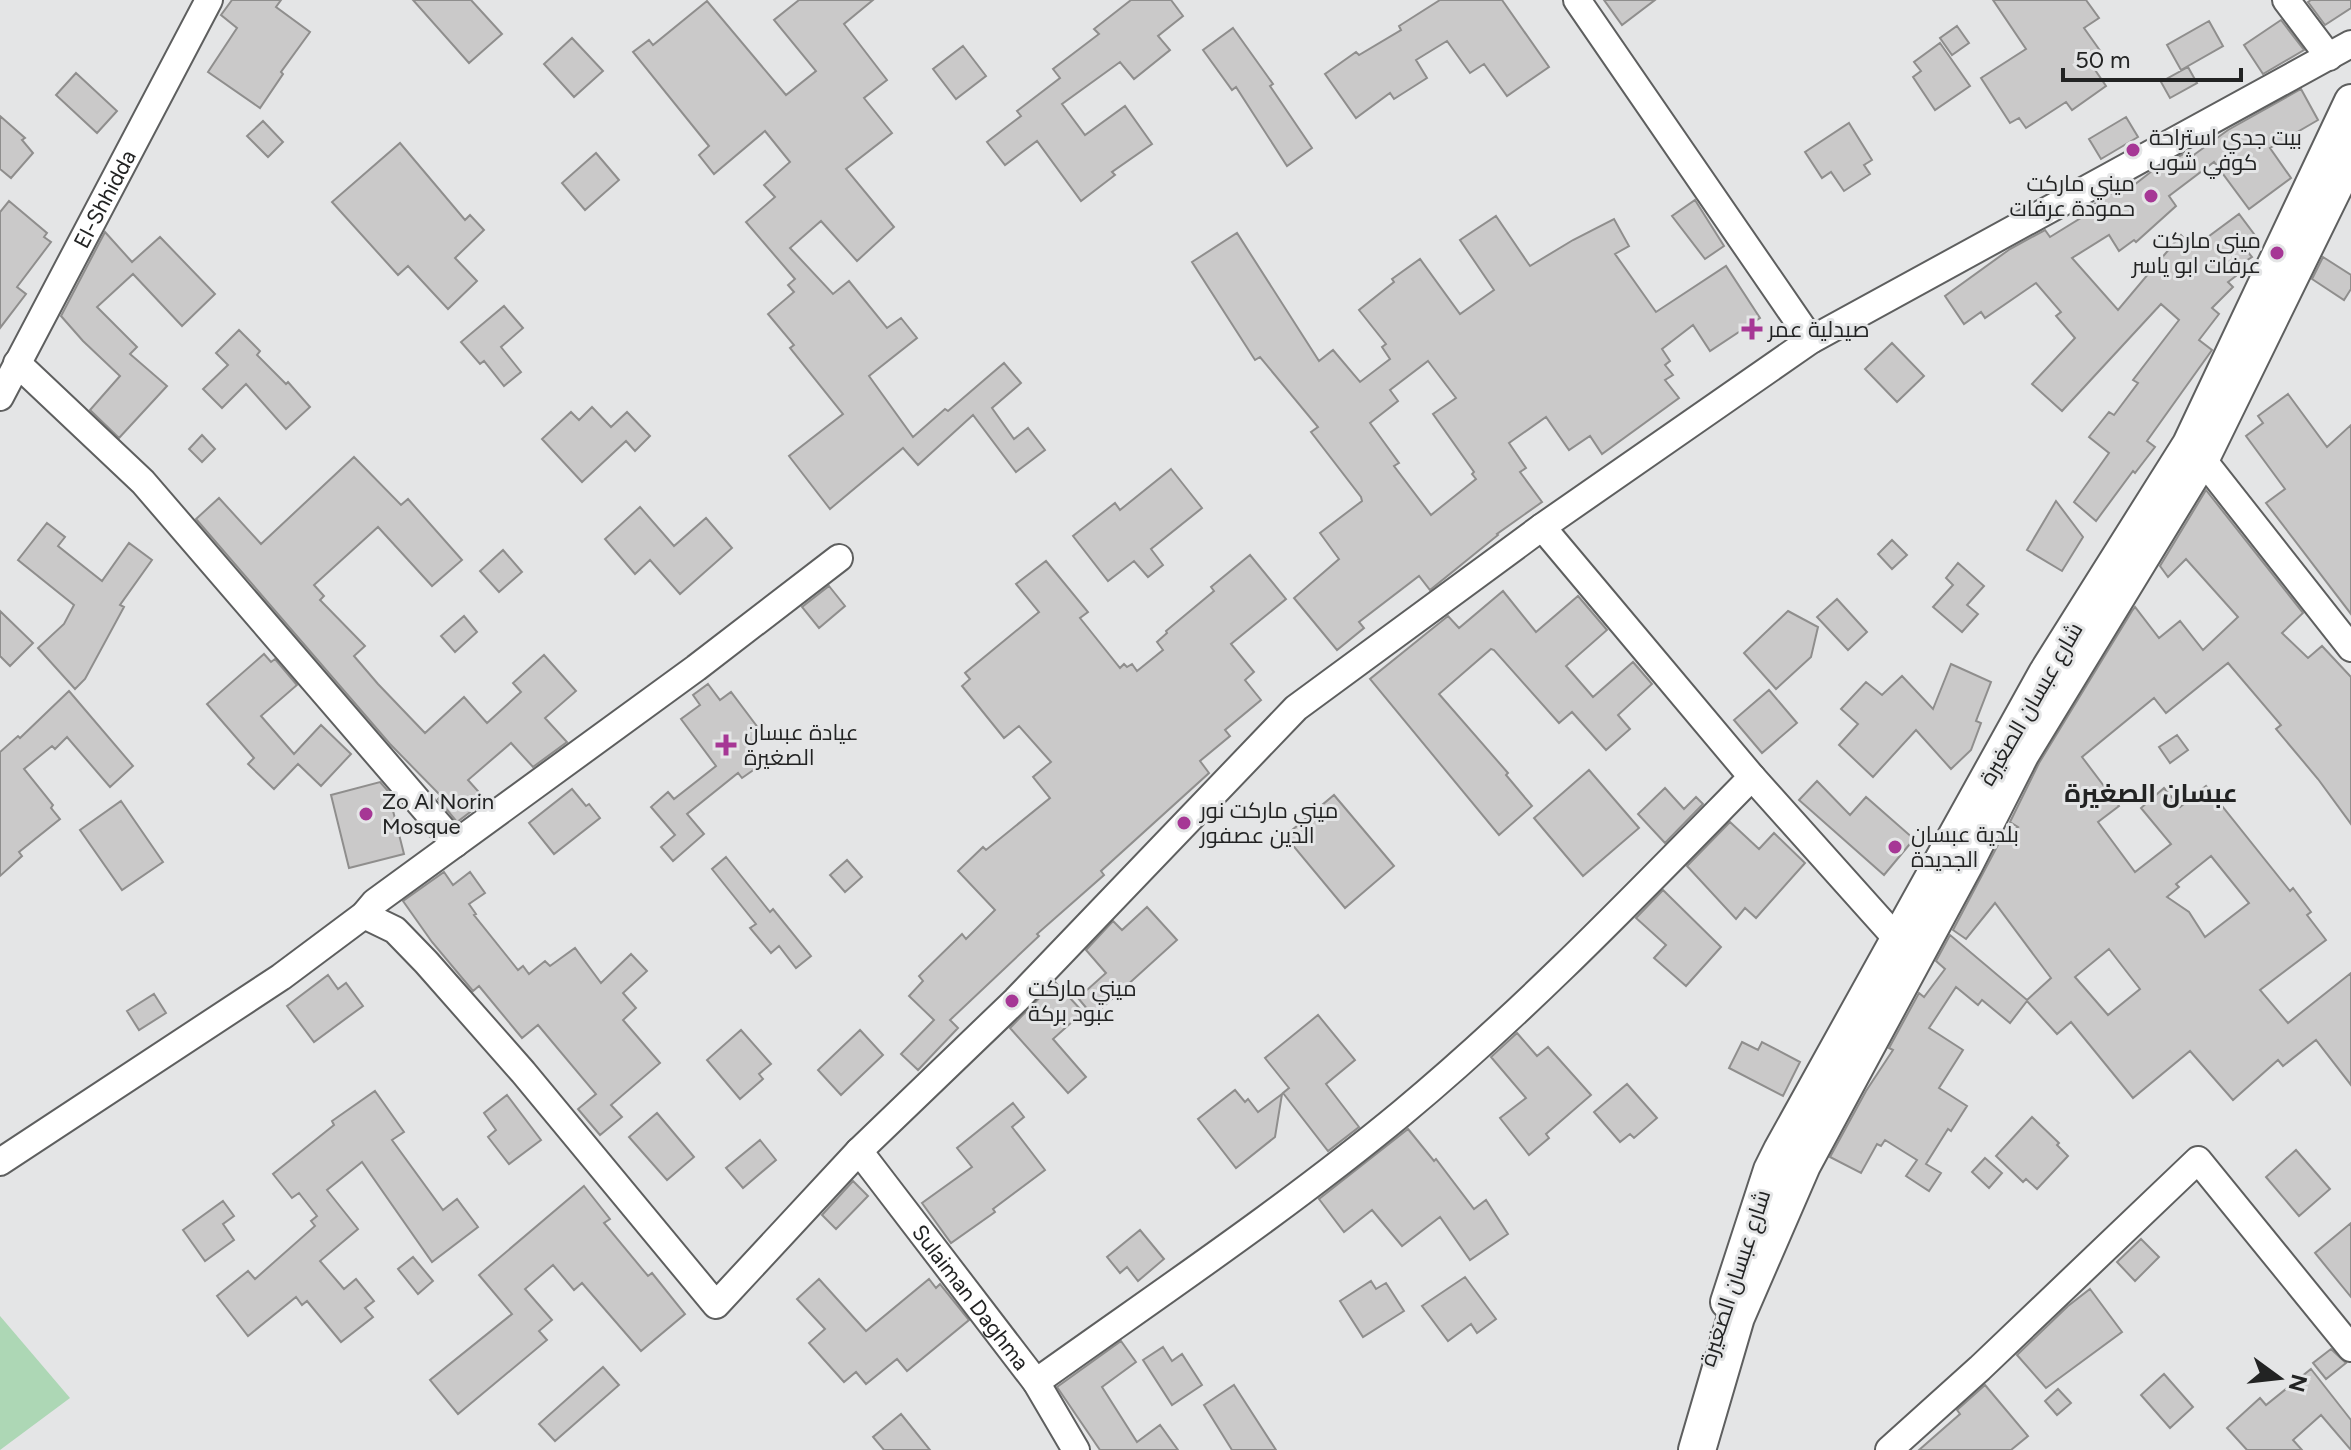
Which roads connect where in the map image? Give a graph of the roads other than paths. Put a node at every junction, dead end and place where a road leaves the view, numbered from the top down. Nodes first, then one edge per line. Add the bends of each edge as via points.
1 (209, 0) edge
2 (1577, 0) edge
3 (2286, 0) edge
4 (2340, 50) edge
5 (2351, 101) edge
6 (2351, 152) edge
7 (1811, 340) junction
8 (17, 363) junction
9 (0, 397) edge
10 (2195, 451) junction
11 (1542, 527) junction
12 (839, 558) dead end
13 (2351, 648) edge
14 (1752, 777) junction
15 (455, 844) junction
16 (364, 915) junction
17 (1898, 940) junction
18 (859, 1151) junction
19 (0, 1162) edge
20 (2351, 1348) edge
21 (1036, 1382) junction
22 (1076, 1450) edge
23 (1682, 1450) edge
24 (1697, 1450) edge
25 (1889, 1450) edge

1 - 8 street, El-Shhidda
2 - 7 street
3 - 4 street
4 - 7 street
5 - 10 street, شارع عبسان الصغيرة
6 - 10 main road, شارع عبسان الصغيرة
7 - 11 street
8 - 9 street, El-Shhidda
8 - 15 street via 143,482
10 - 13 street
10 - 17 street, شارع عبسان الصغيرة via 2045,673
10 - 24 main road, شارع عبسان الصغيرة via 2021,753 1802,1165 1736,1317
11 - 14 street
11 - 18 street via 1296,708 1016,1000
12 - 15 street
14 - 17 street
14 - 21 street via 1501,1027 1400,1114 1252,1228
15 - 16 street
16 - 18 street via 395,930 426,962 716,1305
16 - 19 street via 281,977
17 - 23 street, شارع عبسان الصغيرة via 1770,1170
18 - 21 street, Sulaiman Daghma
20 - 25 street via 2198,1160
21 - 22 street, Sulaiman Daghma

